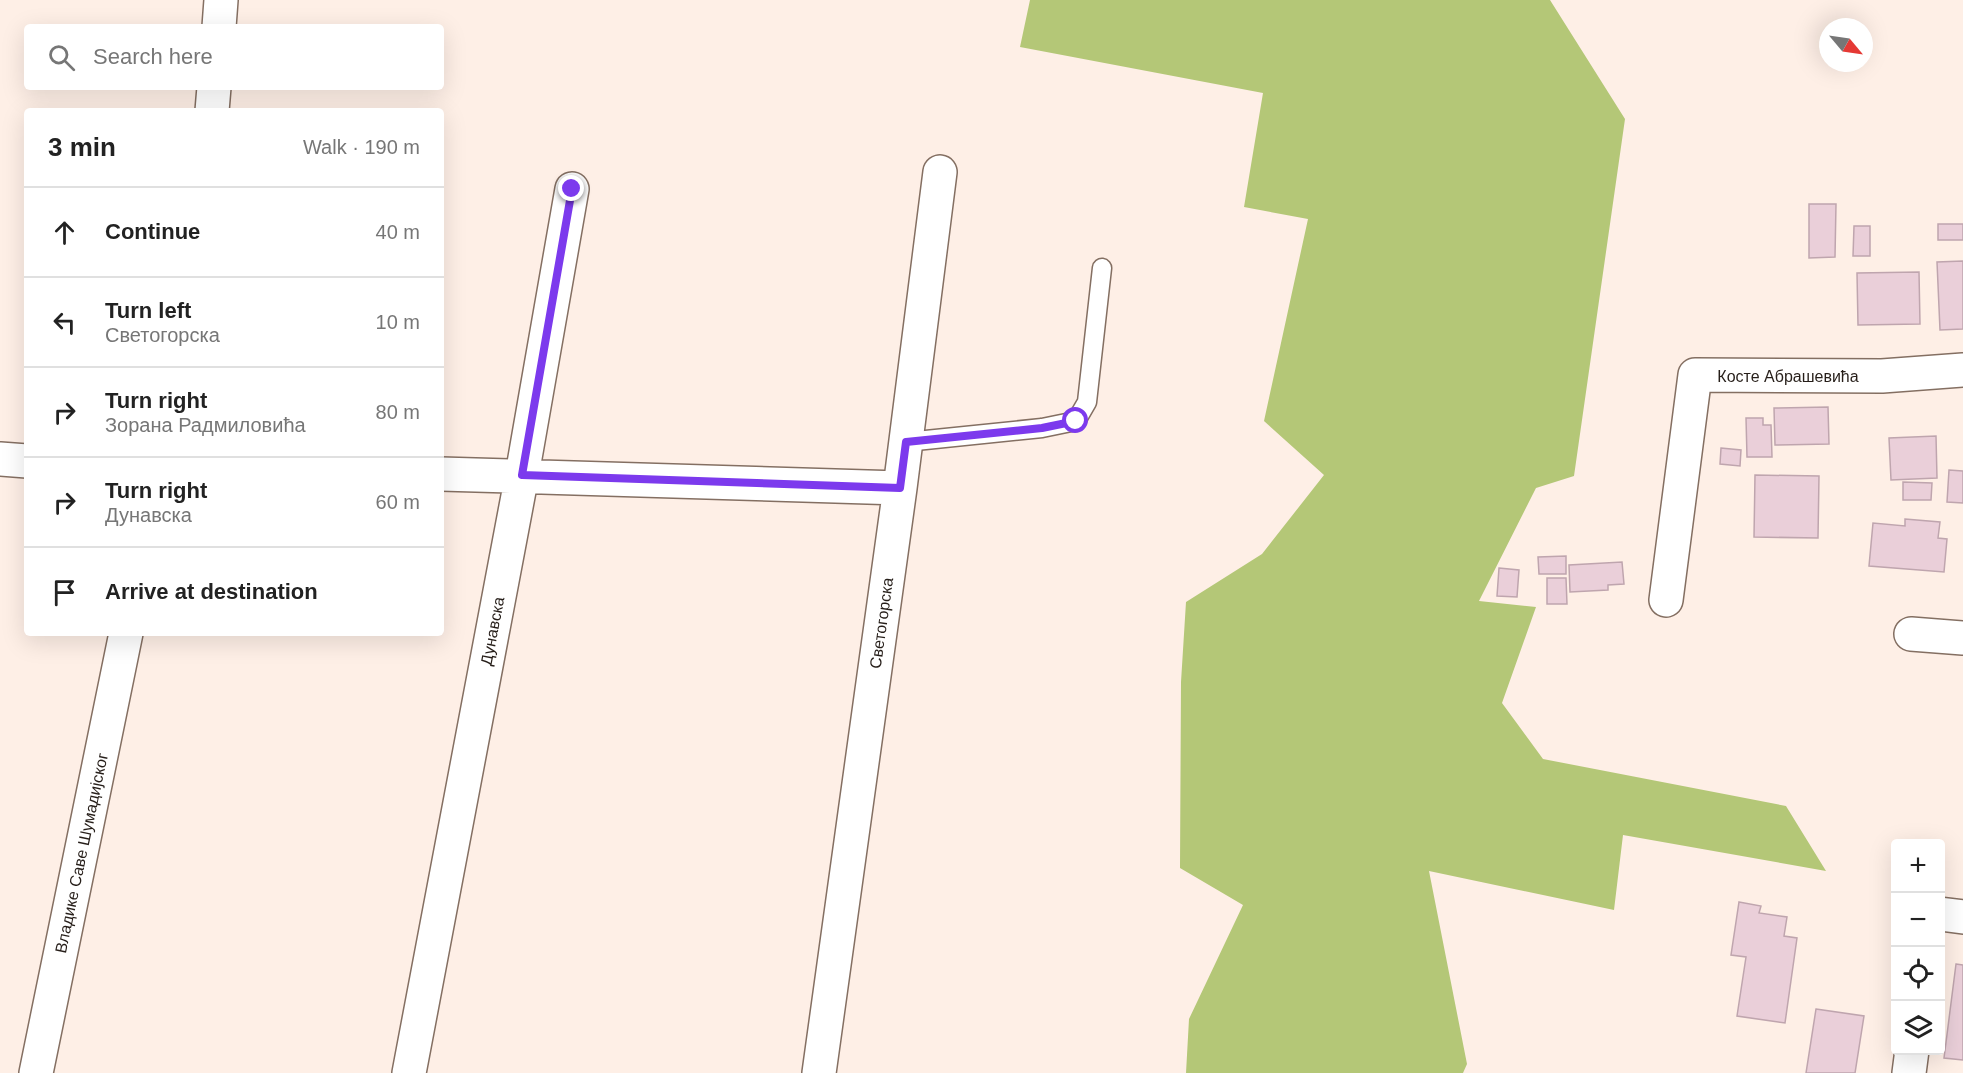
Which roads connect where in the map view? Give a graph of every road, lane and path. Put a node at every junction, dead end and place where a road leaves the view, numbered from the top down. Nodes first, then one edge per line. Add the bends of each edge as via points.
1 (221, 0) edge
2 (219, 24) edge
3 (214, 90) edge
4 (212, 108) edge
5 (940, 172) dead end
6 (572, 189) dead end
7 (1102, 268) dead end
8 (1963, 370) edge
9 (906, 442) junction
10 (0, 459) edge
11 (24, 461) edge
12 (444, 474) edge
13 (522, 475) junction
14 (900, 488) junction
15 (1666, 600) dead end
16 (1911, 634) dead end
17 (125, 636) edge
18 (1963, 638) edge
19 (1945, 914) edge
20 (1963, 916) edge
21 (1911, 1055) edge
22 (36, 1073) edge
23 (409, 1073) edge
24 (819, 1073) edge
25 (1909, 1073) edge

1 - 2 street
3 - 4 street
5 - 9 street, Светогорска
6 - 13 street, Дунавска
7 - 9 lane via 1087,402 1076,421
8 - 15 street, Косте Абрашевића via 1882,376 1695,375
9 - 14 street, Светогорска
10 - 11 street
12 - 13 street
13 - 14 street
13 - 23 street, Дунавска
14 - 24 street, Светогорска
16 - 18 street
17 - 22 street, Владике Саве Шумадијског
19 - 20 street
21 - 25 street

